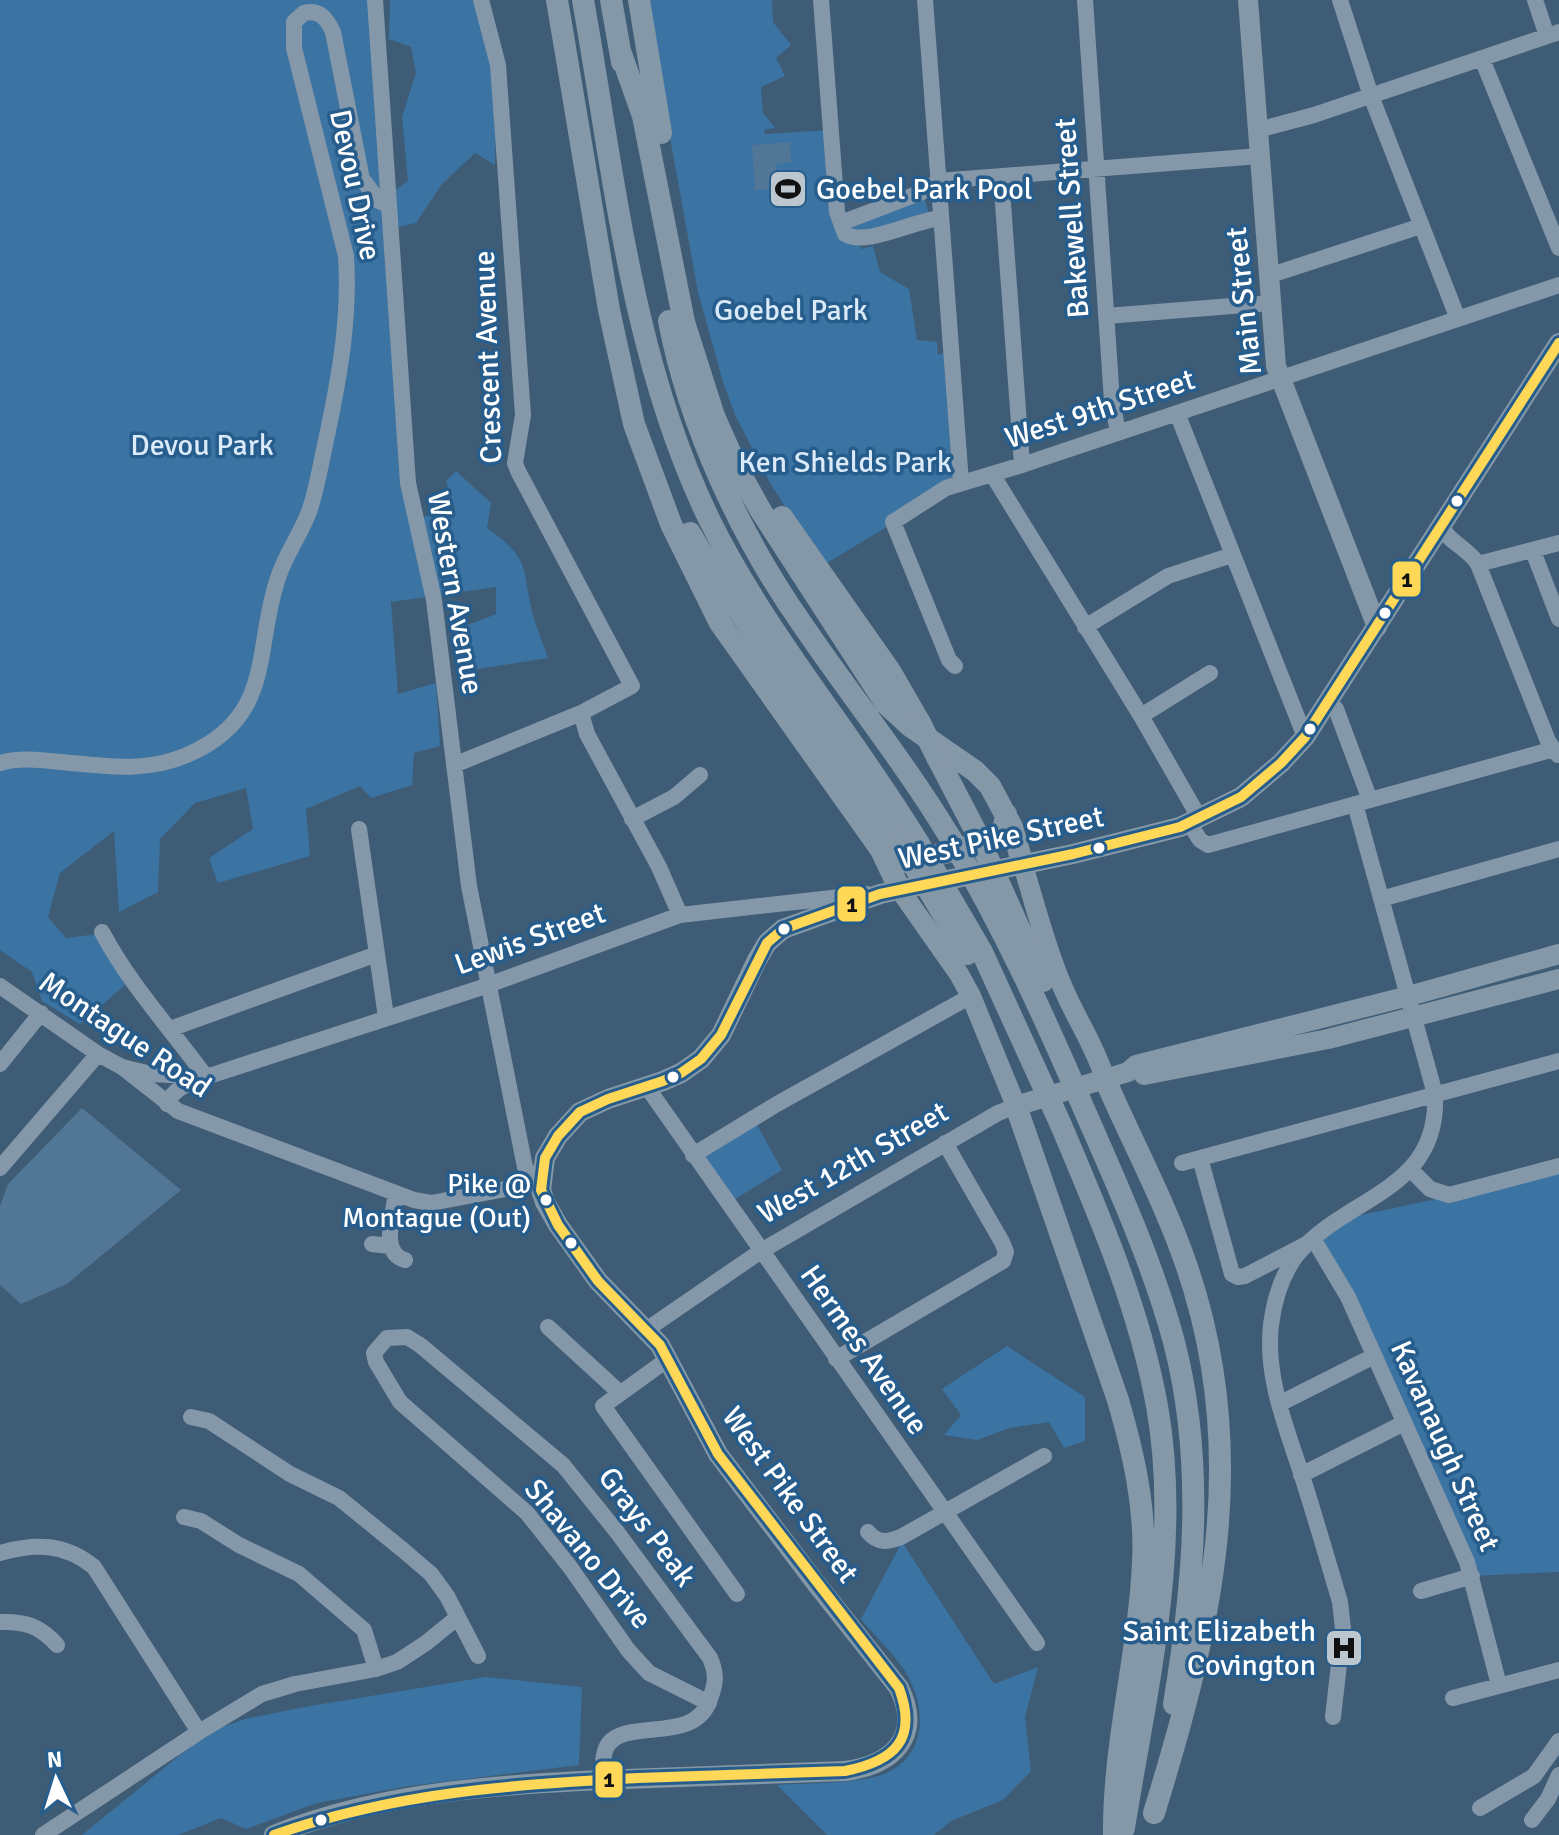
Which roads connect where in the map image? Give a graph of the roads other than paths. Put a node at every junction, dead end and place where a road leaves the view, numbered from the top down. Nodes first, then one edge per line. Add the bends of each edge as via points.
1 (375, 0) edge
2 (481, 0) edge
3 (555, 0) edge
4 (583, 0) edge
5 (611, 0) edge
6 (639, 0) edge
7 (821, 0) edge
8 (925, 0) edge
9 (1085, 0) edge
10 (1248, 0) edge
11 (1340, 0) edge
12 (1535, 0) edge
13 (1553, 34) edge
14 (620, 51) junction
15 (1482, 59) junction
16 (1371, 96) junction
17 (1258, 130) junction
18 (1260, 156) junction
19 (1098, 168) junction
20 (1001, 176) junction
21 (938, 181) junction
22 (388, 205) junction
23 (941, 218) junction
24 (841, 223) junction
25 (1421, 226) junction
26 (1559, 248) edge
27 (1268, 276) junction
28 (1559, 285) edge
29 (1270, 303) junction
30 (1106, 316) junction
31 (1458, 319) junction
32 (1559, 343) edge
33 (1280, 378) junction
34 (1177, 413) junction
35 (1118, 432) junction
36 (1022, 465) junction
37 (992, 474) junction
38 (961, 482) junction
39 (1441, 526) junction
40 (791, 543) junction
41 (1559, 543) edge
42 (1533, 551) junction
43 (1232, 555) junction
44 (1478, 564) junction
45 (723, 586) junction
46 (831, 603) junction
47 (1559, 619) edge
48 (1085, 627) junction
49 (1377, 627) junction
50 (955, 666) dead end
51 (1210, 673) dead end
52 (1327, 703) junction
53 (581, 713) junction
54 (1141, 716) junction
55 (1305, 737) junction
56 (1556, 752) edge
57 (0, 763) edge
58 (454, 765) junction
59 (700, 775) dead end
60 (1363, 802) junction
61 (1006, 814) junction
62 (632, 819) junction
63 (1195, 821) junction
64 (359, 829) dead end
65 (900, 845) junction
66 (1559, 849) edge
67 (1023, 865) junction
68 (890, 892) junction
69 (1381, 899) junction
70 (680, 915) junction
71 (102, 932) dead end
72 (377, 954) junction
73 (1559, 954) edge
74 (1559, 979) edge
75 (488, 985) junction
76 (0, 986) edge
77 (971, 996) junction
78 (1409, 996) junction
79 (41, 1013) junction
80 (386, 1017) junction
81 (1415, 1018) junction
82 (170, 1029) junction
83 (98, 1054) junction
84 (1559, 1061) edge
85 (0, 1064) edge
86 (122, 1067) junction
87 (1128, 1072) junction
88 (206, 1077) junction
89 (1105, 1079) junction
90 (647, 1087) junction
91 (1435, 1094) junction
92 (167, 1104) junction
93 (1016, 1106) junction
94 (1090, 1114) junction
95 (945, 1143) junction
96 (693, 1155) junction
97 (1200, 1158) junction
98 (1182, 1163) dead end
99 (1559, 1166) edge
100 (0, 1168) edge
101 (1411, 1170) junction
102 (542, 1182) junction
103 (396, 1193) junction
104 (1314, 1240) junction
105 (372, 1244) dead end
106 (390, 1246) junction
107 (761, 1251) junction
108 (405, 1260) dead end
109 (548, 1327) dead end
110 (646, 1330) junction
111 (374, 1353) joint
112 (1374, 1356) junction
113 (668, 1359) junction
114 (836, 1359) junction
115 (620, 1393) junction
116 (1279, 1404) junction
117 (191, 1417) dead end
118 (1404, 1423) junction
119 (1044, 1456) dead end
120 (1301, 1475) junction
121 (945, 1512) junction
122 (184, 1517) dead end
123 (868, 1532) dead end
124 (0, 1553) edge
125 (1472, 1576) junction
126 (1421, 1591) dead end
127 (737, 1594) dead end
128 (458, 1617) junction
129 (0, 1622) edge
130 (1037, 1643) dead end
131 (57, 1645) dead end
132 (478, 1656) dead end
133 (376, 1669) junction
134 (1559, 1670) edge
135 (1499, 1685) junction
136 (1453, 1698) dead end
137 (709, 1703) junction
138 (1333, 1717) dead end
139 (199, 1732) junction
140 (1559, 1741) edge
141 (1559, 1775) edge
142 (604, 1780) junction
143 (1480, 1808) dead end
144 (1532, 1820) dead end
145 (1153, 1824) edge
146 (43, 1835) edge
147 (274, 1835) edge
148 (1114, 1835) edge
149 (1123, 1835) edge

1 - 22 street, Western Avenue
2 - 53 street, Crescent Avenue via 496,54 502,111 523,415 515,463 632,686
3 - 45 highway via 622,370 675,501
4 - 45 highway via 651,367 688,472 724,548
5 - 14 highway
6 - 40 highway via 692,299 709,360
7 - 24 street
8 - 21 street
9 - 19 street, Bakewell Street
10 - 17 main road, Main Street
11 - 16 street
12 - 13 street
13 - 15 street
14 - 40 highway via 643,116 684,322 700,376 737,468
14 - 94 highway, bridge via 670,328 721,480 800,622 951,839 1036,996
15 - 16 street
15 - 26 street
16 - 17 street
16 - 25 street
17 - 18 main road, Main Street
18 - 19 street
18 - 27 main road, Main Street
19 - 20 street
19 - 30 street, Bakewell Street
20 - 21 street
20 - 36 street
21 - 23 street
21 - 24 street
22 - 57 street, Devou Drive via 362,179 333,32 326,18 304,13 294,22 294,48 346,256 345,343 316,488 278,576 258,680 224,731 172,760 117,767 37,759
22 - 58 street, Western Avenue via 406,467 434,600
23 - 24 street via 858,239 845,234
23 - 38 street
25 - 27 street
25 - 31 street
27 - 29 main road, Main Street
28 - 31 street, West 9th Street
29 - 30 street
29 - 33 main road, Main Street
30 - 35 street, Bakewell Street
31 - 33 street, West 9th Street
32 - 39 main road, West Pike Street
33 - 34 street, West 9th Street
33 - 49 main road, Main Street
34 - 35 street, West 9th Street
34 - 43 street
35 - 36 street, West 9th Street
36 - 37 street, West 9th Street
37 - 38 street, West 9th Street
37 - 48 street
38 - 50 street, West 9th Street via 893,522
39 - 44 street via 1446,537
39 - 49 main road, West Pike Street
40 - 46 highway
41 - 42 street
42 - 44 street
42 - 47 street
43 - 48 street via 1168,576
43 - 55 street
44 - 56 street
45 - 65 highway
46 - 61 highway via 886,704 975,771
46 - 94 highway, bridge via 890,671 976,832 1036,964
48 - 54 street
49 - 52 main road, West Pike Street
51 - 54 street
52 - 55 main road, West Pike Street
52 - 60 street via 1336,709
53 - 58 street
53 - 62 street
54 - 63 street
55 - 63 main road, West Pike Street via 1260,783
56 - 60 street
58 - 75 street, Western Avenue
59 - 62 street via 674,797
60 - 63 street via 1208,845 1200,840
60 - 69 street
61 - 65 highway via 1004,827 991,840 903,865 892,862
61 - 67 highway
62 - 70 street
63 - 67 main road, West Pike Street
64 - 72 street
65 - 68 highway
65 - 149 highway, bridge via 1043,1084 1102,1222 1147,1356 1162,1442 1165,1532
66 - 69 street
67 - 68 main road, West Pike Street
67 - 89 main road via 1062,985
68 - 70 street, Lewis Street
68 - 77 main road via 951,963
68 - 90 main road, West Pike Street via 783,929 767,943 711,1048 681,1073
69 - 78 street
70 - 75 street, Lewis Street
71 - 82 street
72 - 80 street
72 - 82 street
73 - 78 main road
74 - 81 main road
75 - 80 street, Lewis Street
75 - 102 street, Western Avenue via 525,1167
76 - 79 street, Montague Road
77 - 93 main road
77 - 96 street
78 - 81 street
78 - 87 main road via 1136,1065
79 - 83 street, Montague Road
79 - 85 street
80 - 88 street, Lewis Street
81 - 87 main road via 1188,1068 1140,1076
81 - 91 street
82 - 88 street
83 - 86 street, Montague Road
83 - 100 street
84 - 91 street
86 - 88 street, Lewis Street
86 - 92 street, Montague Road
87 - 89 main road, West 12th Street
88 - 92 street, Lewis Street via 171,1094
89 - 93 main road, West 12th Street
89 - 145 highway via 1188,1269 1209,1345 1219,1417 1221,1495 1210,1594 1183,1721
90 - 96 street, Hermes Avenue
90 - 102 main road, West Pike Street via 588,1107 567,1123 545,1158
91 - 97 street
91 - 101 street via 1434,1123
92 - 103 street, Montague Road
93 - 95 street, West 12th Street
93 - 148 highway via 1118,1400 1139,1492 1144,1560 1113,1796
94 - 145 highway via 1156,1283 1180,1370 1192,1446 1192,1575
95 - 107 street, West 12th Street
95 - 114 street via 1002,1242 1003,1261
96 - 107 street, Hermes Avenue
97 - 98 street
97 - 104 street via 1232,1274 1245,1276
99 - 101 street via 1449,1195 1430,1189
101 - 104 street
102 - 103 street, Montague Road via 431,1203
102 - 110 main road, West Pike Street via 545,1202 558,1225 598,1281
103 - 106 street
104 - 112 street, Kavanaugh Street via 1348,1297
104 - 116 street via 1289,1266 1273,1313 1271,1360
105 - 106 street
106 - 108 street
107 - 110 street, West 12th Street
107 - 114 street, Hermes Avenue
109 - 115 street
110 - 113 main road, West Pike Street
111 - 137 street, Shavano Drive via 400,1402 527,1513 649,1673
111 - 137 street, Grays Peak via 387,1338 407,1337 563,1465 710,1658 716,1682
112 - 116 street
112 - 118 street, Kavanaugh Street
113 - 115 street
113 - 142 main road, West Pike Street via 718,1454 899,1688 906,1706 906,1733 890,1756 867,1768
114 - 121 street, Hermes Avenue
115 - 127 street via 603,1406
116 - 120 street
117 - 128 street via 209,1421 290,1474 339,1498 431,1574
118 - 120 street
118 - 125 street, Kavanaugh Street
119 - 121 street
120 - 138 street via 1336,1588 1343,1629
121 - 123 street via 888,1542
121 - 130 street, Hermes Avenue
122 - 133 street via 299,1574 364,1630
124 - 139 street via 43,1546 68,1550 94,1567
125 - 126 street
125 - 135 street, Kavanaugh Street
128 - 132 street
128 - 133 street via 413,1652
129 - 131 street via 29,1623
133 - 139 street via 273,1689
134 - 135 street
135 - 136 street
137 - 142 street via 696,1722 639,1730 616,1739 604,1755
139 - 146 street
140 - 143 street via 1534,1776
141 - 144 street
142 - 147 main road, West Pike Street via 389,1801

